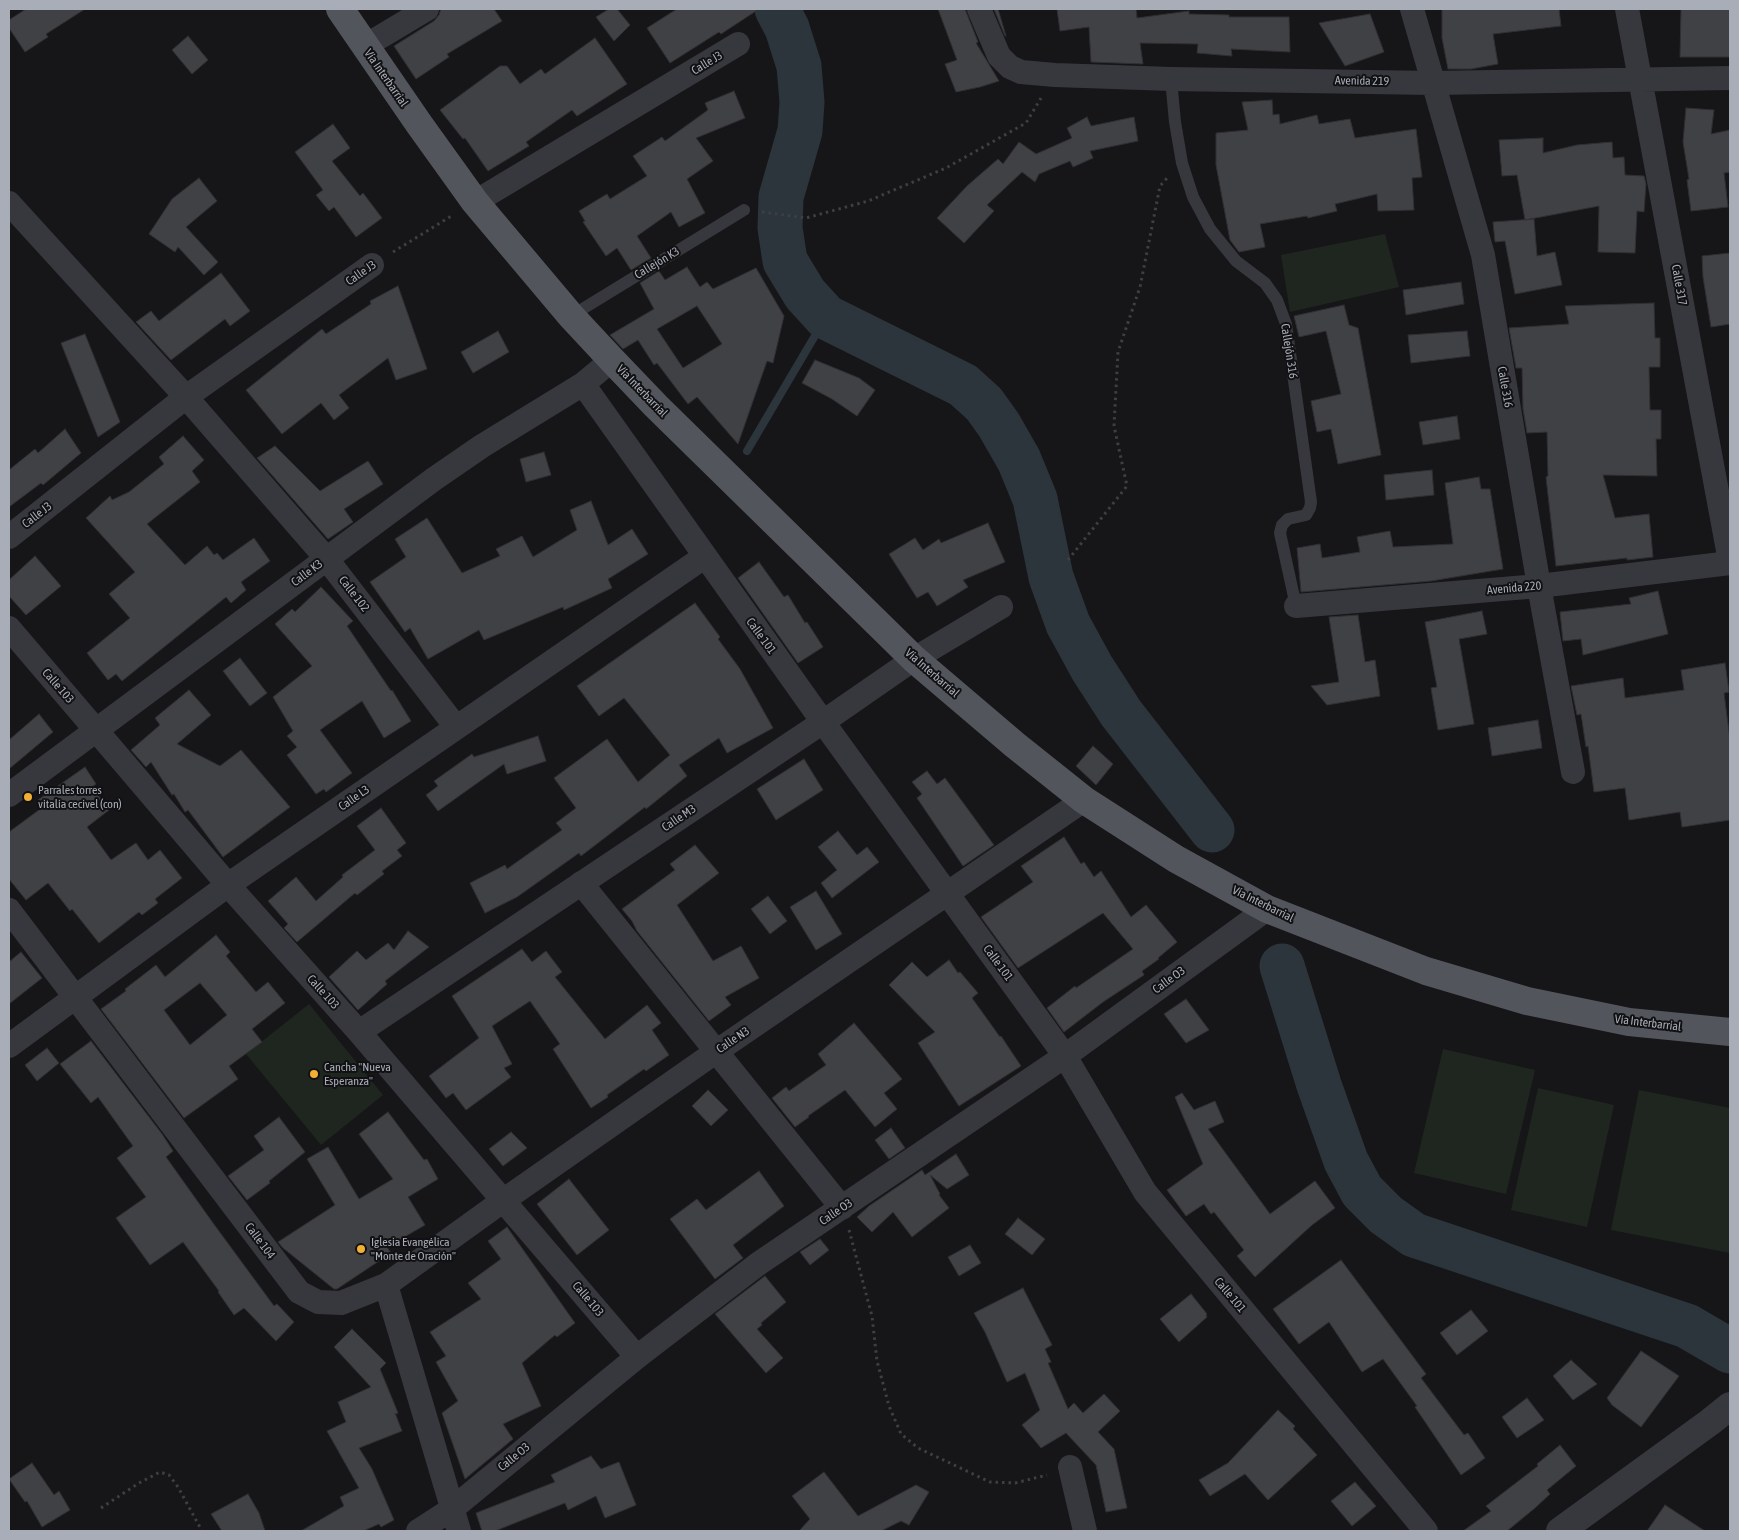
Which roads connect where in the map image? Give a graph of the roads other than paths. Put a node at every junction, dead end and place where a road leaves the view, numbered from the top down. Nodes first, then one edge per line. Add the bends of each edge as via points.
1 (340, 9) edge
2 (427, 9) edge
3 (979, 9) edge
4 (1412, 9) edge
5 (1627, 9) edge
6 (738, 44) dead end
7 (365, 46) junction
8 (1730, 78) edge
9 (1171, 79) junction
10 (1640, 80) junction
11 (1434, 82) junction
12 (475, 202) junction
13 (9, 203) edge
14 (744, 210) road end
15 (372, 265) road end
16 (571, 316) junction
17 (612, 360) junction
18 (584, 384) junction
19 (186, 397) junction
20 (9, 537) edge
21 (704, 557) junction
22 (326, 558) junction
23 (1730, 562) edge
24 (1539, 586) junction
25 (1296, 606) joint
26 (1001, 607) dead end
27 (9, 628) edge
28 (914, 659) junction
29 (823, 722) junction
30 (456, 727) junction
31 (96, 730) junction
32 (1573, 772) dead end
33 (9, 794) edge
34 (1084, 800) junction
35 (581, 883) junction
36 (228, 886) junction
37 (948, 894) junction
38 (1267, 909) junction
39 (9, 910) edge
40 (74, 998) junction
41 (359, 1032) junction
42 (1730, 1032) edge
43 (9, 1046) edge
44 (717, 1051) junction
45 (1065, 1056) junction
46 (504, 1200) junction
47 (842, 1208) junction
48 (386, 1285) junction
49 (637, 1357) junction
50 (1730, 1406) edge
51 (1070, 1467) road end
52 (452, 1509) junction
53 (418, 1531) edge
54 (458, 1531) edge
55 (1085, 1531) edge
56 (1426, 1531) edge
57 (1560, 1531) edge

1 - 7 main road, Vía Interbarrial
2 - 7 street
3 - 9 street, Avenida 219 via 998,56 1021,72
4 - 11 street, Calle 316
5 - 10 street, Calle 317
6 - 12 street, Calle J3
7 - 12 main road, Vía Interbarrial
8 - 10 street, Avenida 219
9 - 11 street, Avenida 219
9 - 25 lane, Callejón 316 via 1182,163 1193,197 1210,229 1236,261 1265,283 1277,300 1286,324 1311,502 1306,515 1288,519 1280,533
10 - 11 street, Avenida 219
10 - 23 street, Calle 317
11 - 24 street, Calle 316 via 1483,256
12 - 16 main road, Vía Interbarrial
13 - 19 street, Calle 102
14 - 16 lane, Callejón K3
15 - 19 street, Calle J3
16 - 17 main road, Vía Interbarrial
17 - 18 street, Calle K3
17 - 28 main road, Vía Interbarrial
18 - 21 street, Calle 101
18 - 22 street, Calle K3 via 482,446
19 - 20 street, Calle J3
19 - 22 street, Calle 102
21 - 29 street, Calle 101
21 - 30 street, Calle L3
22 - 30 street, Calle 102
22 - 31 street, Calle K3
23 - 24 street, Avenida 220
24 - 25 street, Avenida 220
24 - 32 street, Calle 316
26 - 28 street, Calle M3
27 - 31 street, Calle 103
28 - 29 street, Calle M3
28 - 34 main road, Vía Interbarrial
29 - 35 street, Calle M3
29 - 37 street, Calle 101
30 - 36 street, Calle L3
31 - 33 street, Calle K3
31 - 36 street, Calle 103
34 - 37 street, Calle N3
34 - 38 main road, Vía Interbarrial via 1176,858
35 - 41 street, Calle M3
35 - 44 street
36 - 40 street, Calle L3
36 - 41 street, Calle 103
37 - 44 street, Calle N3
37 - 45 street, Calle 101
38 - 42 main road, Vía Interbarrial via 1426,971 1526,1001 1628,1022
38 - 45 street, Calle O3
39 - 40 street, Calle 104
40 - 43 street, Calle L3
40 - 48 street, Calle 104 via 299,1292 318,1302 341,1303
41 - 46 street, Calle 103
44 - 46 street, Calle N3
44 - 47 street
45 - 47 street, Calle O3
45 - 56 street, Calle 101 via 1145,1192
46 - 48 street, Calle N3
46 - 49 street, Calle 103
47 - 49 street, Calle O3 via 758,1264
48 - 52 street
49 - 52 street, Calle O3
50 - 57 street
51 - 55 street
52 - 53 street, Calle O3
52 - 54 street

